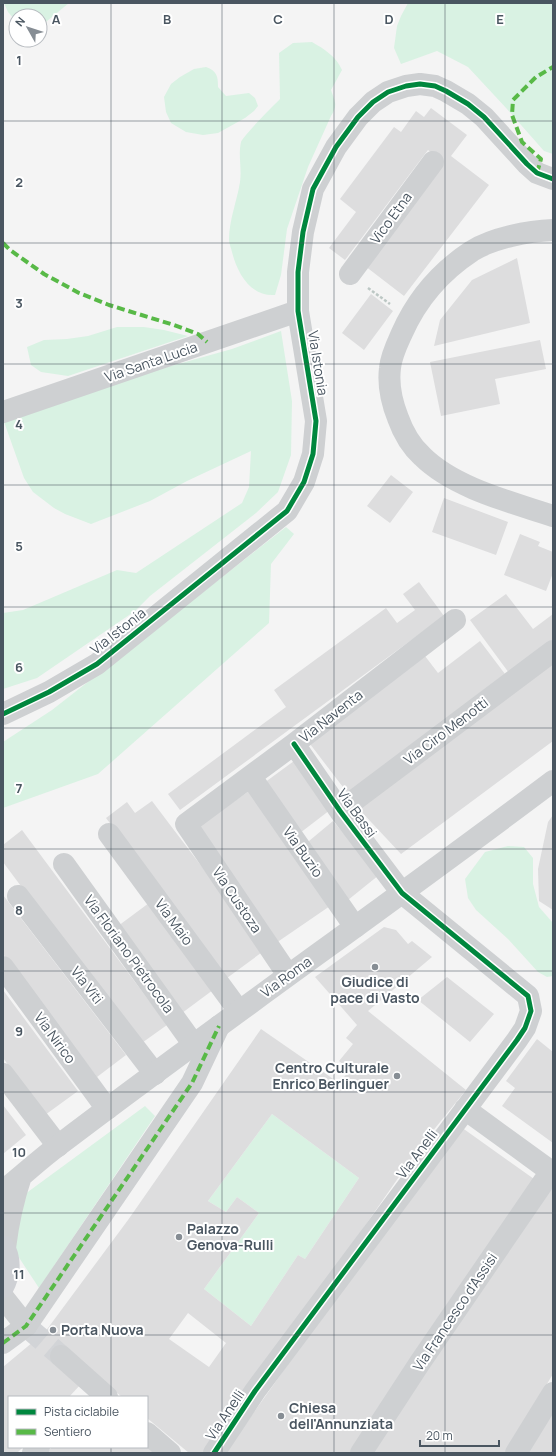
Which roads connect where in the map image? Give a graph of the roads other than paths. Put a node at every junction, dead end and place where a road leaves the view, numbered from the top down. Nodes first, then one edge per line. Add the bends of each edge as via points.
1 (433, 162) dead end
2 (553, 179) edge
3 (553, 230) edge
4 (350, 274) dead end
5 (298, 311) junction
6 (3, 412) edge
7 (553, 516) edge
8 (455, 620) dead end
9 (553, 652) edge
10 (5, 712) edge
11 (294, 744) junction
12 (251, 777) junction
13 (553, 781) edge
14 (340, 811) junction
15 (186, 824) joint
16 (109, 834) dead end
17 (64, 864) dead end
18 (402, 893) junction
19 (18, 896) dead end
20 (355, 927) junction
21 (3, 967) edge
22 (288, 975) junction
23 (239, 1012) junction
24 (219, 1026) junction
25 (194, 1045) junction
26 (3, 1074) edge
27 (155, 1074) junction
28 (107, 1109) junction
29 (465, 1109) junction
30 (58, 1146) junction
31 (552, 1172) edge
32 (21, 1176) junction
33 (3, 1190) edge
34 (4, 1247) edge
35 (3, 1287) edge
36 (3, 1297) edge
37 (26, 1326) junction
38 (3, 1343) edge
39 (61, 1356) tunnel mouth
40 (553, 1393) edge
41 (98, 1394) edge
42 (148, 1434) edge
43 (170, 1453) edge
44 (214, 1453) edge
45 (361, 1453) edge
46 (516, 1453) edge

1 - 4 street, Vico Etna
2 - 5 street, Via Istonia via 537,173 484,117 446,91 420,84 388,92 358,117 336,147 313,189 303,232 298,272
3 - 7 street via 535,231 498,240 473,251 445,271 417,304 406,323 390,367 390,390 394,410 410,442 435,468 489,495
5 - 6 street, Via Santa Lucia
5 - 10 street, Via Istonia via 316,421 313,454 304,482 287,511 97,664 49,692
8 - 11 street, Via Naventa
9 - 14 street, Via Ciro Menotti
11 - 12 street, Via Naventa
11 - 14 street, Via Bassi
12 - 15 street, Via Naventa
12 - 20 street, Via Buzio
13 - 18 street, Via Roma
14 - 18 street, Via Bassi
15 - 22 street, Via Custoza
16 - 23 street, Via Maio
17 - 25 street, Via Floriano Pietrocola
18 - 20 street, Via Roma
18 - 29 street, Via Anelli via 528,996 531,1011 525,1028
19 - 27 street, Via Viti
20 - 22 street, Via Roma
21 - 28 street, Via Nirico
22 - 23 street, Via Roma
23 - 24 street, Via Roma
24 - 25 street, Via Roma
24 - 37 street via 192,1083
25 - 27 street, Via Roma
26 - 30 street
27 - 28 street, Via Roma
28 - 30 street, Via Roma
29 - 31 street
29 - 44 street, Via Anelli via 255,1391
30 - 32 street, Via Roma
31 - 45 street, Via Francesco d'Assisi via 419,1364
32 - 33 street, Via Roma
32 - 34 street
34 - 35 main road via 9,1263
36 - 37 street
37 - 38 street
39 - 41 street
40 - 46 street
42 - 43 street

